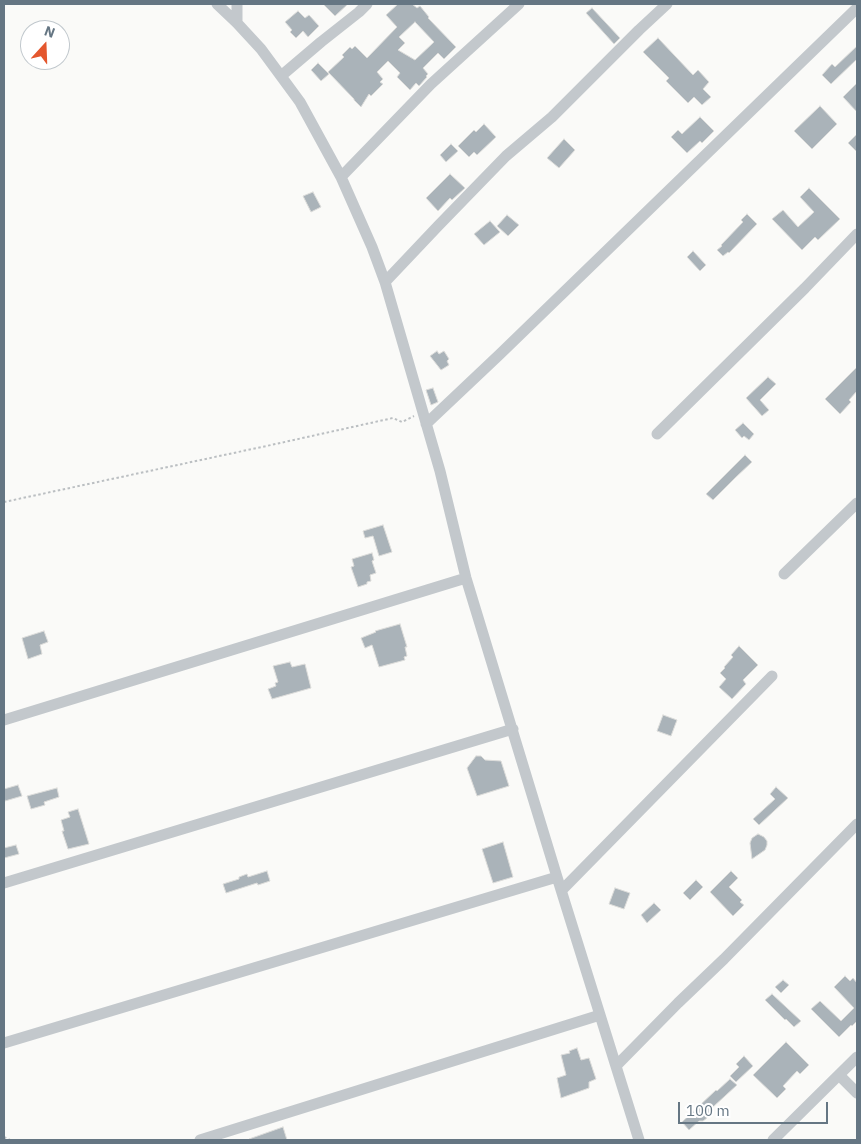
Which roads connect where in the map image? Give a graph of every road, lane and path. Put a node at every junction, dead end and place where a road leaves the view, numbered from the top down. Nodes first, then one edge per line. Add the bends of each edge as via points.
1 (217, 4) edge
2 (237, 4) edge
3 (367, 4) edge
4 (519, 4) edge
5 (667, 4) edge
6 (857, 8) edge
7 (237, 23) junction
8 (281, 76) junction
9 (341, 178) junction
10 (857, 234) edge
11 (385, 282) junction
12 (423, 412) junction
13 (426, 424) junction
14 (657, 434) dead end
15 (4, 502) edge
16 (857, 503) edge
17 (784, 574) dead end
18 (466, 578) junction
19 (772, 676) dead end
20 (4, 720) edge
21 (513, 729) junction
22 (857, 824) edge
23 (557, 877) junction
24 (4, 883) edge
25 (562, 890) junction
26 (600, 1015) junction
27 (4, 1043) edge
28 (857, 1057) edge
29 (616, 1066) junction
30 (839, 1075) junction
31 (857, 1093) edge
32 (4, 1137) edge
33 (10, 1140) edge
34 (200, 1140) edge
35 (638, 1140) edge
36 (772, 1140) edge

1 - 7 street
2 - 7 street
3 - 8 street
4 - 9 street via 431,84
5 - 11 street via 552,117 506,156
6 - 13 street
7 - 8 street
8 - 9 street via 300,102
9 - 11 street
10 - 14 street
11 - 12 street
12 - 13 street
12 - 15 path via 402,422 393,418
13 - 18 street
16 - 17 street
18 - 20 street
18 - 21 street
19 - 25 street
21 - 23 street
21 - 24 street
22 - 29 street
23 - 25 street
23 - 27 street
25 - 26 street
26 - 29 street
26 - 34 street
28 - 30 street
29 - 35 street
30 - 31 street
30 - 36 street
32 - 33 path

